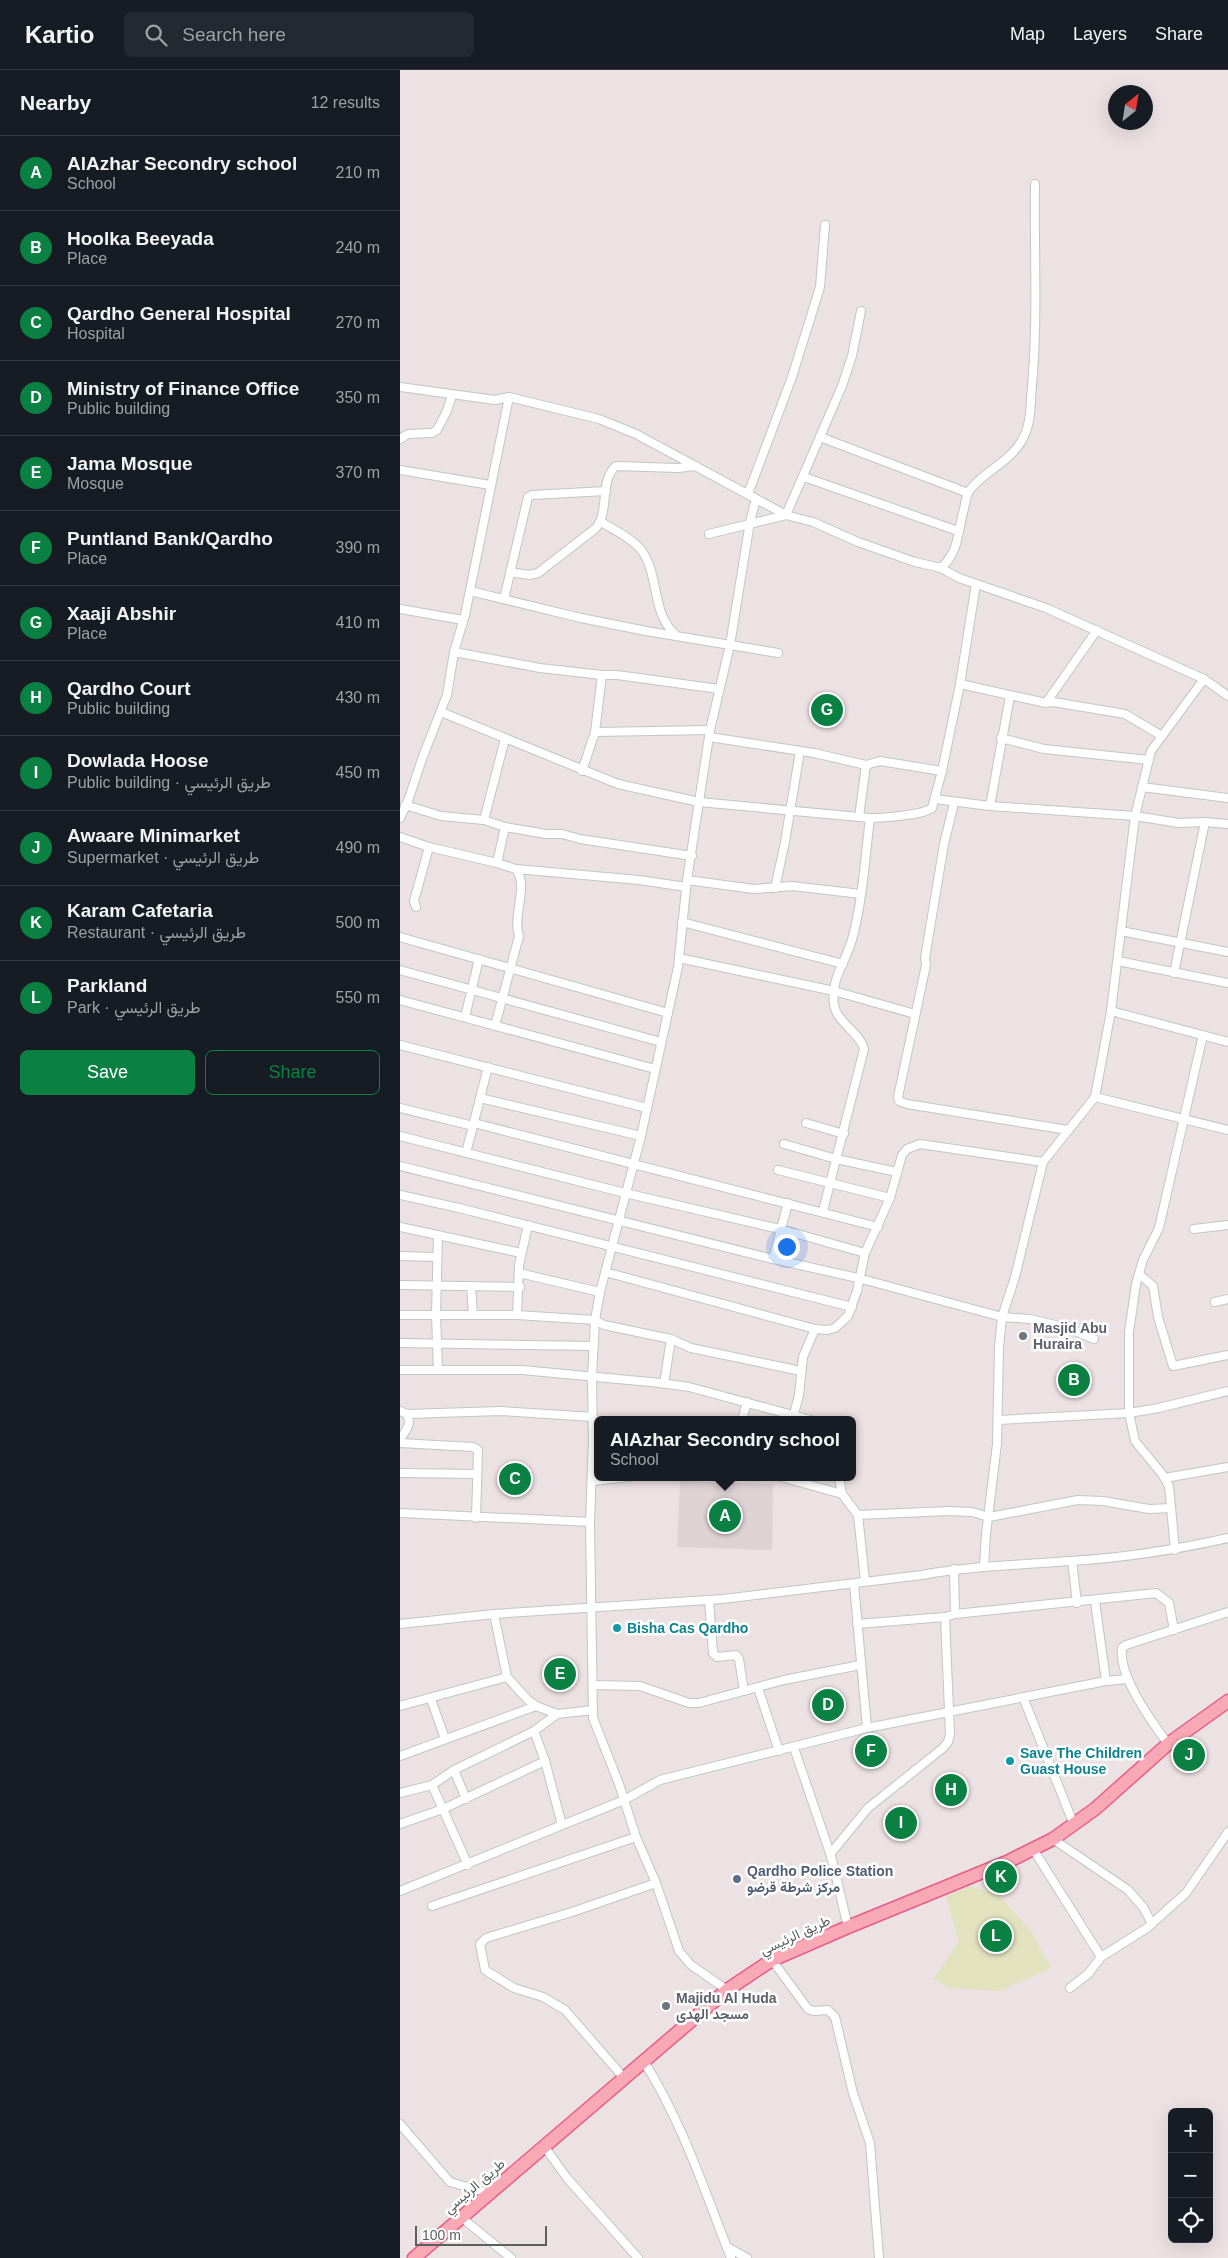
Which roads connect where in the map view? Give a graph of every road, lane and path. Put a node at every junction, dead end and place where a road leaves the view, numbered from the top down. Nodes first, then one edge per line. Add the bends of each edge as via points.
1 (1035, 184) dead end
2 (825, 225) dead end
3 (861, 311) dead end
4 (404, 387) edge
5 (452, 395) junction
6 (400, 396) edge
7 (509, 397) junction
8 (820, 437) junction
9 (400, 439) edge
10 (696, 466) junction
11 (400, 470) edge
12 (804, 477) junction
13 (490, 485) junction
14 (606, 491) junction
15 (968, 493) junction
16 (748, 494) junction
17 (756, 499) junction
18 (786, 515) junction
19 (601, 522) junction
20 (750, 522) junction
21 (958, 531) junction
22 (709, 534) dead end
23 (941, 568) junction
24 (510, 572) junction
25 (976, 584) junction
26 (470, 591) junction
27 (504, 599) junction
28 (400, 608) edge
29 (463, 620) junction
30 (1097, 630) junction
31 (677, 636) junction
32 (730, 645) junction
33 (454, 652) junction
34 (778, 653) dead end
35 (602, 675) junction
36 (1204, 678) junction
37 (960, 684) junction
38 (719, 689) junction
39 (1010, 696) junction
40 (1228, 696) edge
41 (1046, 703) junction
42 (441, 712) junction
43 (594, 732) junction
44 (710, 733) junction
45 (1162, 736) junction
46 (1001, 738) junction
47 (505, 739) junction
48 (800, 751) junction
49 (1149, 760) junction
50 (866, 765) junction
51 (582, 770) junction
52 (942, 771) junction
53 (1142, 787) junction
54 (935, 798) junction
55 (1228, 798) edge
56 (699, 802) junction
57 (954, 803) junction
58 (405, 805) junction
59 (990, 806) junction
60 (790, 811) junction
61 (1135, 816) junction
62 (859, 817) junction
63 (400, 818) edge
64 (870, 818) junction
65 (484, 820) junction
66 (1205, 822) junction
67 (1228, 824) edge
68 (505, 827) junction
69 (400, 837) edge
70 (429, 846) junction
71 (692, 856) junction
72 (497, 863) junction
73 (516, 868) junction
74 (686, 884) junction
75 (775, 888) junction
76 (861, 894) junction
77 (416, 907) dead end
78 (682, 922) junction
79 (1121, 931) junction
80 (400, 937) edge
81 (1180, 942) junction
82 (1228, 952) edge
83 (679, 958) junction
84 (479, 959) junction
85 (1118, 961) junction
86 (843, 964) junction
87 (509, 969) junction
88 (400, 970) edge
89 (1174, 973) junction
90 (1228, 983) edge
91 (470, 990) junction
92 (834, 992) junction
93 (502, 998) junction
94 (400, 1000) edge
95 (1111, 1011) junction
96 (668, 1013) junction
97 (915, 1014) junction
98 (465, 1017) junction
99 (495, 1026) junction
100 (1203, 1035) junction
101 (661, 1042) junction
102 (1228, 1042) edge
103 (400, 1045) edge
104 (488, 1067) junction
105 (655, 1069) junction
106 (1095, 1096) junction
107 (480, 1098) junction
108 (400, 1108) edge
109 (647, 1108) junction
110 (1184, 1118) junction
111 (806, 1123) dead end
112 (474, 1124) junction
113 (1068, 1130) junction
114 (1228, 1130) edge
115 (844, 1134) junction
116 (641, 1136) junction
117 (400, 1137) edge
118 (784, 1144) dead end
119 (466, 1153) junction
120 (836, 1159) junction
121 (1043, 1162) junction
122 (633, 1164) junction
123 (400, 1166) edge
124 (778, 1170) dead end
125 (897, 1172) junction
126 (830, 1183) junction
127 (626, 1194) junction
128 (400, 1195) edge
129 (890, 1198) junction
130 (788, 1203) junction
131 (822, 1211) junction
132 (619, 1220) junction
133 (528, 1225) junction
134 (1228, 1226) edge
135 (400, 1227) edge
136 (878, 1227) junction
137 (780, 1229) junction
138 (1194, 1229) dead end
139 (438, 1235) junction
140 (612, 1247) junction
141 (521, 1253) junction
142 (864, 1253) junction
143 (400, 1256) edge
144 (437, 1257) junction
145 (773, 1259) junction
146 (605, 1272) junction
147 (519, 1273) junction
148 (1139, 1274) junction
149 (858, 1278) junction
150 (400, 1285) edge
151 (436, 1286) junction
152 (471, 1286) junction
153 (520, 1287) junction
154 (600, 1292) junction
155 (1228, 1299) edge
156 (1215, 1302) dead end
157 (852, 1306) junction
158 (400, 1315) edge
159 (436, 1315) junction
160 (473, 1315) junction
161 (517, 1315) junction
162 (1002, 1317) junction
163 (595, 1320) junction
164 (815, 1329) junction
165 (1094, 1338) dead end
166 (671, 1340) junction
167 (400, 1343) edge
168 (437, 1343) junction
169 (594, 1346) junction
170 (1228, 1355) edge
171 (400, 1370) edge
172 (438, 1370) junction
173 (801, 1371) junction
174 (592, 1377) junction
175 (664, 1384) junction
176 (1228, 1391) edge
177 (747, 1402) junction
178 (404, 1412) edge
179 (1130, 1413) junction
180 (794, 1414) junction
181 (743, 1416) edge
182 (800, 1416) edge
183 (593, 1418) junction
184 (998, 1420) junction
185 (594, 1430) edge
186 (400, 1439) edge
187 (400, 1443) edge
188 (594, 1454) edge
189 (1228, 1467) edge
190 (400, 1473) edge
191 (477, 1474) junction
192 (1165, 1478) junction
193 (592, 1481) joint
194 (795, 1481) edge
195 (840, 1481) edge
196 (842, 1494) junction
197 (1171, 1508) junction
198 (400, 1514) edge
199 (858, 1515) junction
200 (989, 1517) junction
201 (476, 1518) junction
202 (590, 1522) junction
203 (1228, 1538) edge
204 (1175, 1550) junction
205 (1072, 1561) junction
206 (984, 1566) junction
207 (954, 1569) junction
208 (865, 1581) junction
209 (854, 1584) junction
210 (709, 1600) junction
211 (1095, 1601) junction
212 (1076, 1603) junction
213 (593, 1608) junction
214 (1228, 1612) edge
215 (494, 1614) junction
216 (955, 1614) junction
217 (945, 1617) junction
218 (400, 1624) edge
219 (857, 1624) junction
220 (1174, 1630) junction
221 (860, 1665) junction
222 (507, 1677) junction
223 (1128, 1680) junction
224 (1106, 1681) junction
225 (593, 1685) junction
226 (758, 1688) junction
227 (744, 1691) junction
228 (1023, 1697) junction
229 (431, 1699) junction
230 (1228, 1701) edge
231 (400, 1706) edge
232 (536, 1706) junction
233 (593, 1710) junction
234 (949, 1710) junction
235 (557, 1714) junction
236 (866, 1728) junction
237 (534, 1731) junction
238 (445, 1739) junction
239 (1168, 1744) junction
240 (794, 1748) junction
241 (779, 1751) junction
242 (400, 1756) edge
243 (545, 1761) junction
244 (454, 1770) junction
245 (432, 1785) junction
246 (400, 1793) edge
247 (466, 1799) junction
248 (624, 1800) junction
249 (443, 1809) junction
250 (400, 1824) edge
251 (562, 1824) junction
252 (1074, 1825) junction
253 (1228, 1832) edge
254 (636, 1837) junction
255 (1053, 1839) junction
256 (1033, 1849) junction
257 (831, 1856) junction
258 (468, 1865) junction
259 (656, 1883) junction
260 (400, 1891) edge
261 (432, 1906) dead end
262 (1152, 1924) junction
263 (848, 1926) junction
264 (1101, 1958) junction
265 (772, 1960) junction
266 (1070, 1988) dead end
267 (727, 1990) junction
268 (643, 2060) junction
269 (624, 2078) junction
270 (400, 2124) edge
271 (544, 2146) junction
272 (488, 2193) junction
273 (461, 2217) junction
274 (727, 2247) junction
275 (414, 2258) edge
276 (511, 2258) edge
277 (638, 2258) edge
278 (731, 2258) edge
279 (747, 2258) edge
280 (879, 2258) edge

1 - 15 street via 1036,348 1031,415 1013,452
2 - 16 street via 820,288
3 - 8 street via 852,356
4 - 5 street
4 - 6 street
5 - 7 street via 495,400
5 - 9 street via 437,430 408,434
7 - 10 street via 599,419 636,434
7 - 13 street
8 - 12 street
8 - 15 street
10 - 14 street via 616,466 609,474
10 - 16 street
11 - 13 street
12 - 18 street
12 - 21 street
13 - 26 street
14 - 19 street
14 - 24 street via 528,497
15 - 21 street
16 - 17 street
17 - 18 street
17 - 20 street
18 - 20 street
18 - 23 street via 813,522 915,562
19 - 24 street via 544,570 529,575
19 - 31 street via 642,552 652,575 661,615
20 - 22 street
20 - 32 street
21 - 23 street via 956,549
23 - 25 street
24 - 27 street
25 - 30 street
25 - 37 street
26 - 27 street
26 - 29 street
27 - 31 street via 590,620
28 - 29 street
29 - 33 street
30 - 36 street
30 - 41 street
31 - 32 street
32 - 34 street
32 - 38 street
33 - 35 street via 540,668
33 - 42 street
35 - 38 street
35 - 43 street
36 - 40 street
36 - 45 street
37 - 39 street
37 - 52 street
38 - 44 street
39 - 41 street
39 - 46 street
41 - 45 street via 1125,714
42 - 47 street
42 - 58 street
43 - 44 street
43 - 51 street
44 - 48 street
44 - 56 street
45 - 49 street via 1151,751
46 - 49 street via 1044,749
46 - 59 street
47 - 51 street
47 - 65 street
48 - 50 street
48 - 60 street
49 - 53 street
50 - 52 street via 880,761
50 - 62 street
51 - 56 street via 618,784
52 - 54 street
53 - 55 street
53 - 61 street
54 - 57 street
54 - 64 street via 928,811 893,818
56 - 60 street
56 - 71 street
57 - 59 street
57 - 97 street
58 - 63 street
58 - 65 street via 441,816
59 - 61 street
60 - 62 street
60 - 75 street
61 - 66 street via 1179,824
61 - 79 street
62 - 64 street
64 - 76 street
65 - 68 street
66 - 67 street
66 - 81 street
68 - 71 street
68 - 72 street
69 - 70 street
70 - 72 street
70 - 77 street via 414,900
71 - 74 street
72 - 73 street
73 - 74 street
73 - 87 street via 521,878 516,923 519,936
74 - 75 street
74 - 78 street
75 - 76 street via 792,886
76 - 86 street via 853,936
78 - 83 street
78 - 86 street
79 - 81 street
79 - 85 street
80 - 84 street
81 - 82 street
81 - 89 street
83 - 92 street
83 - 96 street
84 - 87 street
84 - 91 street
85 - 89 street
85 - 95 street
86 - 92 street via 835,977
87 - 93 street
87 - 96 street
88 - 91 street
89 - 90 street
91 - 93 street
91 - 98 street
92 - 97 street
92 - 115 street via 837,1014 861,1041 864,1049
93 - 99 street
93 - 101 street
94 - 98 street
95 - 100 street
95 - 106 street
96 - 101 street
97 - 113 street via 898,1094 900,1101
98 - 99 street
99 - 105 street
100 - 102 street
100 - 110 street
101 - 105 street
103 - 104 street
104 - 107 street
104 - 109 street
105 - 109 street
106 - 110 street
106 - 113 street
107 - 112 street
107 - 116 street
108 - 112 street
109 - 116 street
110 - 114 street
110 - 148 street via 1159,1228
111 - 115 street
112 - 119 street
112 - 122 street
113 - 121 street
115 - 120 street
116 - 122 street
117 - 119 street
118 - 120 street
119 - 127 street
120 - 125 street
120 - 126 street
121 - 125 street via 920,1144 907,1149 902,1155
121 - 162 street
122 - 127 street
122 - 130 street
123 - 132 street
124 - 126 street
125 - 129 street
126 - 129 street
126 - 131 street
127 - 132 street
127 - 137 street
128 - 133 street
129 - 136 street
130 - 131 street
130 - 137 street
131 - 136 street
132 - 140 street
132 - 145 street
133 - 140 street
133 - 141 street
134 - 138 street
135 - 139 street
136 - 142 street
137 - 142 street
137 - 145 street
139 - 141 street
139 - 144 street
140 - 146 street
140 - 157 street
141 - 147 street
142 - 149 street
143 - 144 street
144 - 151 street
145 - 149 street
146 - 154 street
146 - 164 street
147 - 153 street
147 - 154 street
148 - 170 street via 1153,1286 1172,1366
148 - 179 street via 1129,1332
149 - 157 street
149 - 162 street
150 - 151 street
151 - 152 street
151 - 159 street
152 - 153 street
152 - 160 street
153 - 161 street
154 - 163 street
155 - 156 street
157 - 164 street via 848,1316 835,1328
158 - 159 street
159 - 160 street
159 - 168 street
160 - 161 street
161 - 163 street
162 - 165 street via 1068,1328
162 - 184 street
163 - 166 street via 604,1325
163 - 169 street
164 - 173 street via 803,1357
166 - 173 street via 691,1348
166 - 175 street
167 - 168 street
168 - 169 street
168 - 172 street
169 - 174 street
171 - 172 street
172 - 174 street via 522,1370
173 - 180 street
174 - 175 street
174 - 183 street
175 - 177 street
176 - 179 street
177 - 180 street
177 - 181 street
178 - 183 street via 501,1411
178 - 186 street via 409,1426
179 - 184 street
179 - 192 street via 1135,1441
180 - 182 street
183 - 185 street
184 - 200 street
187 - 191 street via 473,1447 478,1450
188 - 193 street
189 - 192 street
190 - 191 street
191 - 201 street
192 - 197 street
193 - 202 street
194 - 196 street
195 - 196 street
196 - 199 street
197 - 200 street via 1134,1508 1103,1501 1078,1500
197 - 204 street
198 - 201 street
199 - 200 street via 948,1511
199 - 208 street
200 - 206 street
201 - 202 street
202 - 213 street
203 - 204 street
204 - 205 street
205 - 206 street
205 - 212 street
206 - 207 street
207 - 208 street
207 - 216 street
208 - 209 street
209 - 210 street
209 - 219 street
210 - 213 street
210 - 227 street via 713,1653 717,1656 736,1655
211 - 212 street
211 - 220 street via 1156,1593 1169,1603
211 - 224 street
212 - 216 street
213 - 215 street
213 - 225 street
214 - 220 street
215 - 218 street
215 - 222 street
216 - 217 street
217 - 219 street
217 - 234 street
219 - 221 street
220 - 223 street via 1122,1648
221 - 226 street
221 - 236 street
222 - 229 street
222 - 232 street
223 - 224 street
223 - 239 street
224 - 228 street
225 - 227 street via 640,1686 689,1703
225 - 233 street
226 - 227 street
226 - 241 street
228 - 234 street
228 - 252 street
229 - 231 street
229 - 238 street
230 - 239 main road, طريق الرئيسي
232 - 235 street
232 - 238 street
233 - 235 street
233 - 248 street via 598,1734
234 - 236 street
234 - 257 street via 948,1742 868,1808
235 - 237 street
236 - 240 street
237 - 243 street
237 - 244 street
238 - 242 street
239 - 252 main road, طريق الرئيسي
240 - 241 street
240 - 257 street
241 - 248 street via 660,1780
243 - 247 street
243 - 251 street
244 - 245 street
244 - 247 street
245 - 246 street
245 - 249 street
247 - 249 street
248 - 251 street
248 - 254 street
249 - 250 street
249 - 258 street
251 - 258 street
252 - 255 main road, طريق الرئيسي
253 - 262 street via 1186,1893
254 - 259 street
254 - 261 street
255 - 256 main road, طريق الرئيسي
255 - 262 street via 1128,1890 1143,1906
256 - 263 main road, طريق الرئيسي
256 - 264 street
257 - 263 street
258 - 260 street
259 - 267 street via 675,1943 684,1959
259 - 269 street via 486,1938 480,1944 485,1970 514,1988 543,1997 565,2010
262 - 264 street
263 - 265 main road, طريق الرئيسي
264 - 266 street
265 - 267 main road, طريق الرئيسي
265 - 280 street via 808,2009 828,2010 835,2017 870,2142
267 - 268 main road, طريق الرئيسي
268 - 269 main road, طريق الرئيسي
268 - 274 street via 664,2095
269 - 271 main road, طريق الرئيسي
270 - 272 street via 445,2178
271 - 272 main road, طريق الرئيسي
271 - 277 street via 567,2178
272 - 273 main road, طريق الرئيسي
273 - 275 main road, طريق الرئيسي
273 - 276 street
274 - 278 street
274 - 279 street

